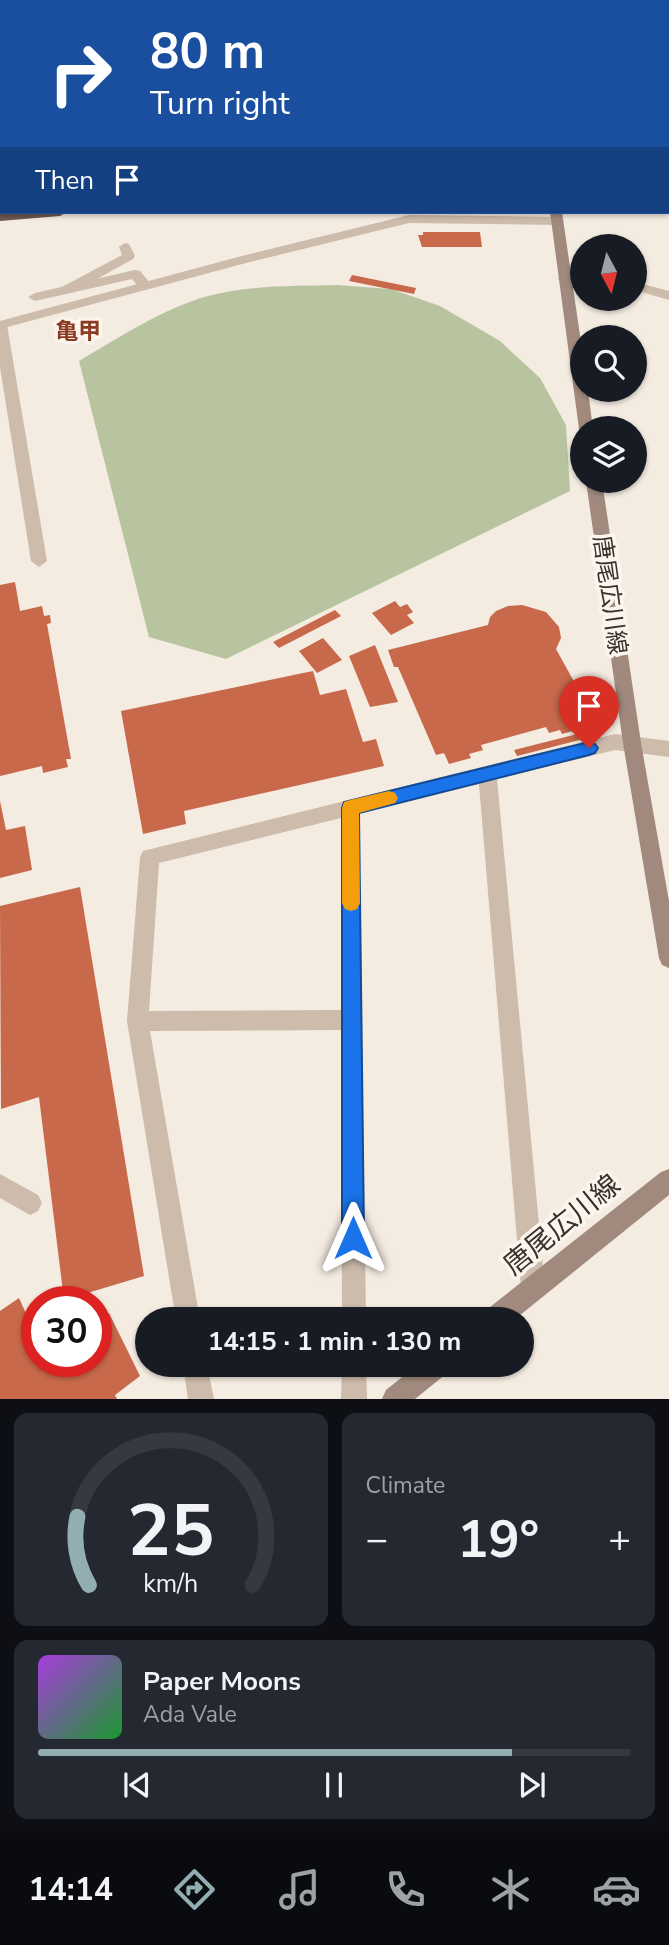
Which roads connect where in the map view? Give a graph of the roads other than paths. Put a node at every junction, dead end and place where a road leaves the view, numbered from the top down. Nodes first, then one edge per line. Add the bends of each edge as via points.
1 (36, 214) edge
2 (557, 216) edge
3 (0, 217) edge
4 (125, 247) dead end
5 (564, 278) junction
6 (570, 279) edge
7 (145, 286) junction
8 (648, 288) edge
9 (66, 290) junction
10 (669, 296) edge
11 (35, 297) dead end
12 (0, 325) edge
13 (584, 416) edge
14 (596, 493) edge
15 (39, 562) dead end
16 (632, 743) junction
17 (669, 749) edge
18 (487, 774) junction
19 (350, 808) junction
20 (669, 958) edge
21 (352, 1020) junction
22 (138, 1021) junction
23 (669, 1180) edge
24 (0, 1185) edge
25 (30, 1203) dead end
26 (533, 1288) junction
27 (186, 1307) edge
28 (354, 1307) edge
29 (510, 1307) edge
30 (197, 1377) edge
31 (354, 1377) edge
32 (422, 1377) edge
33 (201, 1399) edge
34 (354, 1399) edge
35 (395, 1399) edge

1 - 3 highway
2 - 5 main road
2 - 7 street via 409,219
4 - 9 street via 129,256
5 - 6 street
5 - 13 main road
7 - 9 street via 135,274
7 - 12 street
8 - 10 street
9 - 11 street
12 - 15 street
14 - 16 main road, 唐尾広川線
16 - 17 street
16 - 18 street via 615,742
16 - 20 main road, 唐尾広川線
18 - 19 street
18 - 26 street
19 - 21 street
19 - 22 street via 149,857
21 - 22 street
21 - 28 street
22 - 27 street
23 - 26 main road, 唐尾広川線
24 - 25 street
26 - 29 main road, 唐尾広川線
30 - 33 street
31 - 34 street
32 - 35 main road

